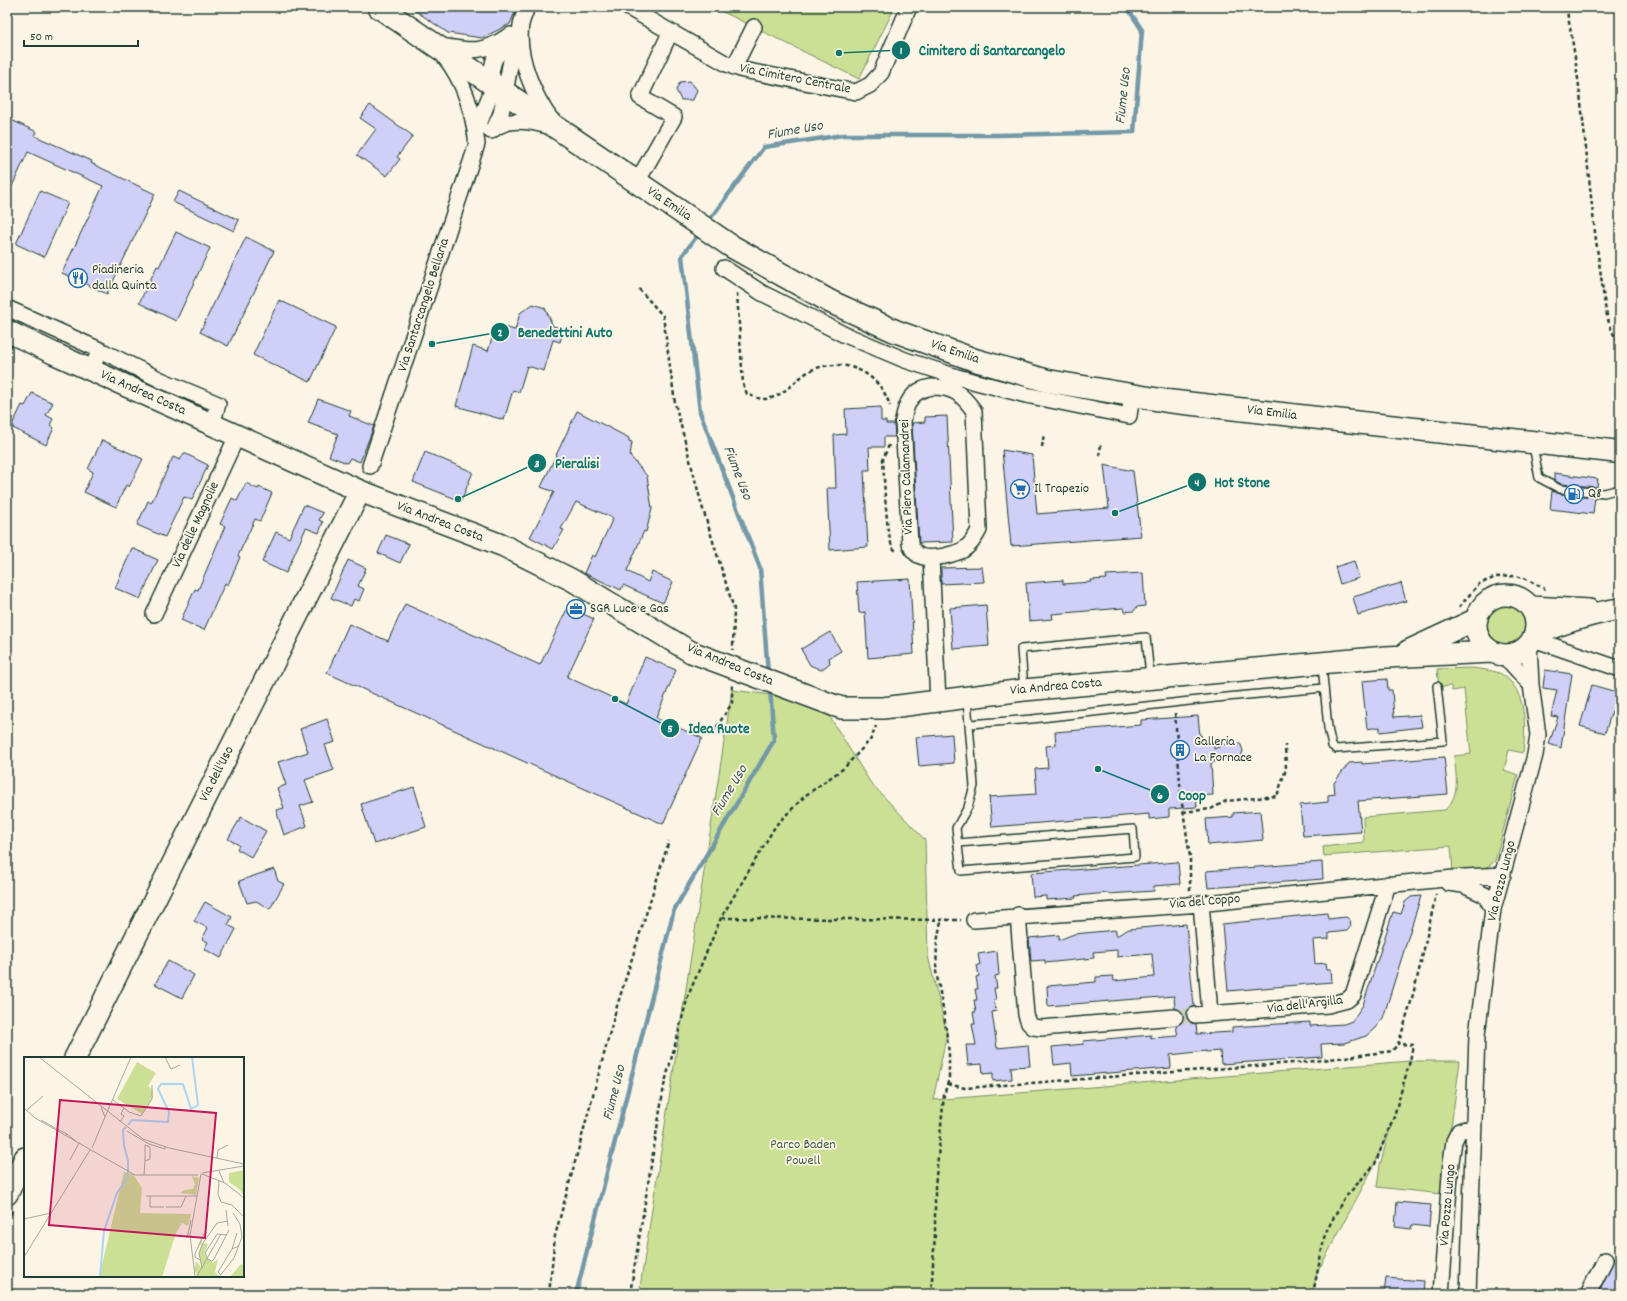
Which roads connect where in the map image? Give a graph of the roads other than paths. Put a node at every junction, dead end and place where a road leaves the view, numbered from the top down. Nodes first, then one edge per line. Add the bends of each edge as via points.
1 (379, 7) edge
2 (527, 7) edge
3 (627, 7) edge
4 (909, 7) edge
5 (754, 27) dead end
6 (517, 31) junction
7 (670, 33) junction
8 (434, 44) junction
9 (731, 65) junction
10 (500, 89) junction
11 (557, 128) junction
12 (494, 129) junction
13 (476, 138) junction
14 (645, 188) junction
15 (730, 271) road end
16 (7, 308) edge
17 (7, 331) edge
18 (100, 350) junction
19 (91, 370) junction
20 (1132, 395) junction
21 (212, 424) junction
22 (237, 436) junction
23 (1533, 442) junction
24 (1620, 452) edge
25 (370, 466) dead end
26 (1620, 489) edge
27 (360, 491) junction
28 (931, 558) junction
29 (1530, 607) junction
30 (1612, 610) edge
31 (154, 614) dead end
32 (1477, 619) junction
33 (1532, 639) junction
34 (1496, 653) junction
35 (1396, 657) junction
36 (1321, 663) junction
37 (1620, 669) edge
38 (1150, 678) junction
39 (1531, 685) junction
40 (1437, 686) dead end
41 (1324, 688) junction
42 (1024, 690) junction
43 (967, 698) junction
44 (938, 701) junction
45 (970, 724) junction
46 (958, 843) junction
47 (1503, 875) junction
48 (1436, 880) junction
49 (1388, 884) junction
50 (1202, 903) junction
51 (1493, 909) junction
52 (1018, 916) junction
53 (974, 920) road end
54 (1210, 1014) junction
55 (1195, 1015) tunnel mouth
56 (1175, 1016) tunnel mouth
57 (76, 1057) edge
58 (1473, 1127) junction
59 (16, 1170) edge
60 (7, 1194) edge
61 (1605, 1260) dead end
62 (1441, 1294) edge
63 (1468, 1294) edge
64 (1588, 1294) edge

1 - 8 main road, Via Emilia
2 - 6 street, Via Santarcangelo Bellaria
3 - 7 street, Via Cimitero Centrale
4 - 9 street, Via Cimitero Centrale via 881,72 870,85 856,92 743,70
5 - 9 street
6 - 8 street via 496,45 484,49 464,50
6 - 10 street, Via Santarcangelo Bellaria via 494,60 491,72
6 - 11 street, Via Santarcangelo Bellaria via 528,76 548,116
7 - 9 street, Via Cimitero Centrale
7 - 14 street via 640,97 674,117
8 - 10 main road, Via Emilia
8 - 13 street, Via Santarcangelo Bellaria via 457,76 467,96
10 - 11 main road, Via Emilia
10 - 12 street, Via Santarcangelo Bellaria via 501,114
10 - 13 street, Via Santarcangelo Bellaria
11 - 12 street, Via Santarcangelo Bellaria via 521,121 509,122
11 - 14 main road, Via Emilia
12 - 13 street, Via Santarcangelo Bellaria
13 - 25 street, Via Santarcangelo Bellaria
14 - 20 main road, Via Emilia via 731,246 831,302 895,331 975,360 1048,381
15 - 20 street via 762,293 842,334 905,360 957,377 1026,395 1129,416
16 - 18 street
17 - 19 street, Via Andrea Costa
18 - 19 street
18 - 21 street via 218,404
19 - 21 street, Via Andrea Costa
20 - 23 main road, Via Emilia
21 - 22 street, Via Andrea Costa
22 - 27 street, Via Andrea Costa
22 - 31 street, Via delle Magnolie
23 - 24 main road, Via Emilia
23 - 26 lane via 1539,478 1560,489 1604,493
27 - 44 street, Via Andrea Costa, bridge via 504,546 572,580 691,652 833,705 842,708 883,708
27 - 57 street, Via dell'Uso
28 - 28 street, Via Piero Calamandrei via 963,550 973,541 979,530 974,411 965,398 943,387 921,388 908,402 903,421 910,544 914,552
28 - 44 street
29 - 30 street
29 - 32 street via 1514,596 1495,597 1486,602
29 - 33 street via 1537,624
30 - 33 street via 1564,623
32 - 34 street via 1476,629 1479,638 1484,646
32 - 35 street, Via Andrea Costa
33 - 34 street via 1516,654
33 - 37 street
33 - 39 street, Via Pozzo Lungo
34 - 35 street, Via Andrea Costa
34 - 39 street via 1510,662
35 - 36 street, Via Andrea Costa
36 - 38 street, Via Andrea Costa
36 - 41 lane
38 - 42 street, Via Andrea Costa
38 - 42 lane via 1146,637 1020,649
39 - 47 street, Via Pozzo Lungo via 1538,735 1536,755
40 - 41 lane via 1443,740 1347,749 1336,749 1332,746
41 - 45 lane
42 - 43 street, Via Andrea Costa
43 - 44 street, Via Andrea Costa
43 - 45 lane
45 - 46 lane via 974,786 968,807 956,828
46 - 46 lane via 961,871 1135,857 1133,829
47 - 48 street, Via del Coppo
47 - 51 street, Via Pozzo Lungo
48 - 49 street, Via del Coppo
48 - 51 street, Via del Coppo via 1463,886 1485,895
49 - 50 street, Via del Coppo
49 - 54 street, Via dell'Argilla via 1354,995 1347,1000 1328,1005
50 - 52 street, Via del Coppo
50 - 54 street
51 - 58 street, Via Pozzo Lungo via 1477,1035
52 - 53 street, Via del Coppo
52 - 56 street via 1026,1015 1033,1027
54 - 55 street, Via dell'Argilla
58 - 62 street, Via Pozzo Lungo via 1460,1131 1454,1141
58 - 63 street, Via Pozzo Lungo
59 - 60 street
61 - 64 street

